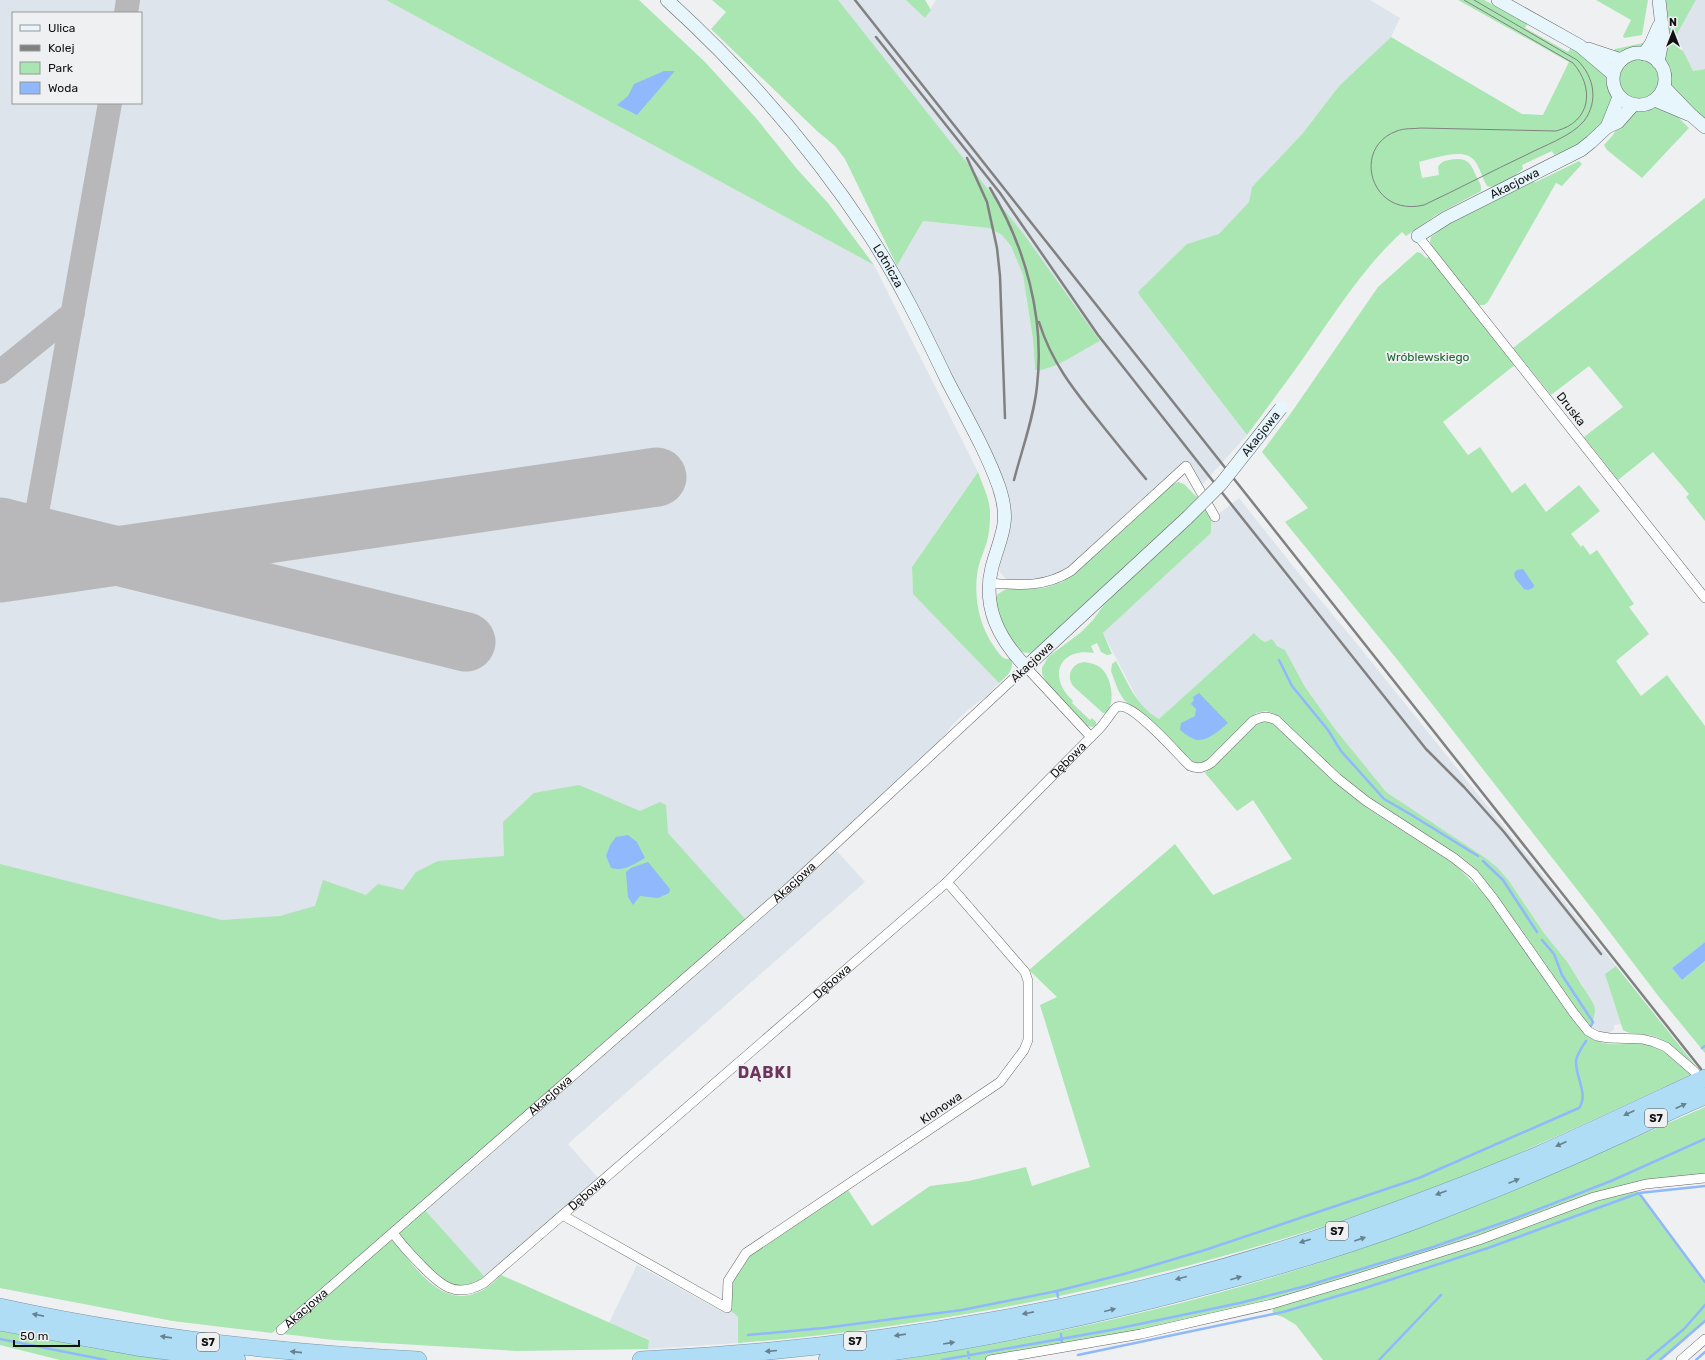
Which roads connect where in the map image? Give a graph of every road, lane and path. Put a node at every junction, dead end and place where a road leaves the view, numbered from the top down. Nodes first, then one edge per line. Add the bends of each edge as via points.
1 (667, 0) edge
2 (1498, 0) edge
3 (1659, 0) edge
4 (1660, 22) junction
5 (1580, 46) junction
6 (1644, 54) junction
7 (1621, 60) junction
8 (1658, 62) junction
9 (1613, 74) junction
10 (1664, 87) junction
11 (1619, 97) junction
12 (1655, 100) junction
13 (1633, 105) junction
14 (1691, 115) junction
15 (1607, 127) junction
16 (1705, 127) edge
17 (1418, 236) joint
18 (1281, 408) dead end
19 (1215, 517) dead end
20 (989, 583) junction
21 (1705, 598) edge
22 (1026, 667) junction
23 (1092, 737) junction
24 (947, 882) junction
25 (1700, 1075) edge
26 (1705, 1096) edge
27 (1705, 1178) edge
28 (564, 1216) junction
29 (393, 1233) junction
30 (0, 1307) edge
31 (727, 1308) joint
32 (0, 1322) edge
33 (281, 1330) dead end
34 (1705, 1339) edge
35 (236, 1360) edge
36 (418, 1360) edge
37 (641, 1360) edge
38 (827, 1360) edge
39 (990, 1360) edge
40 (1681, 1360) edge

1 - 20 street, Lotnicza via 761,94 806,147 868,232 902,290 989,464 1003,498 1004,528
2 - 5 street
3 - 4 street
4 - 6 street via 1652,44
4 - 8 street via 1662,36
5 - 7 street
5 - 9 street
6 - 7 street via 1630,55
6 - 8 street
7 - 9 street
8 - 10 street via 1664,71
9 - 11 street via 1614,89
10 - 12 street
10 - 14 street
11 - 13 street
11 - 15 street, Akacjowa
12 - 13 street via 1643,105
12 - 14 street
13 - 15 street, Akacjowa via 1618,122
14 - 16 street
15 - 17 street, Akacjowa via 1581,150 1446,218
17 - 21 street, Druska
18 - 22 street, Akacjowa, bridge via 1221,484
19 - 20 street via 1186,466 1060,578 1033,585
20 - 22 street, Dębowa via 990,604 996,626 1009,649
22 - 23 street, Dębowa
22 - 29 street, Akacjowa via 786,890
23 - 24 street, Dębowa
23 - 25 street, Dębowa via 1115,708 1126,707 1142,717 1190,766 1198,769 1211,763 1253,721 1269,716 1366,801 1454,858 1474,874 1494,898 1572,1012 1588,1031 1597,1036 1654,1042 1666,1047
24 - 28 street, Dębowa
24 - 31 street, Klonowa via 1025,972 1028,981 1029,1024 1028,1040 1024,1050 1000,1082 746,1253 728,1281
25 -> 37 highway, S7 via 1536,1155 1406,1207 1275,1251 1136,1290 1010,1317 903,1335 789,1349
38 -> 26 highway, S7 via 959,1341 1072,1320 1281,1265 1370,1236 1478,1196
27 - 39 street via 1646,1184 1594,1197 1479,1240 1264,1306 1141,1334
28 - 29 street, Dębowa via 484,1283 473,1289 452,1289 436,1282
28 - 31 street, Dębowa
29 - 33 street, Akacjowa
36 -> 30 highway, S7 via 314,1354 193,1340 120,1330
32 - 35 highway, S7 via 136,1347
34 - 40 street

